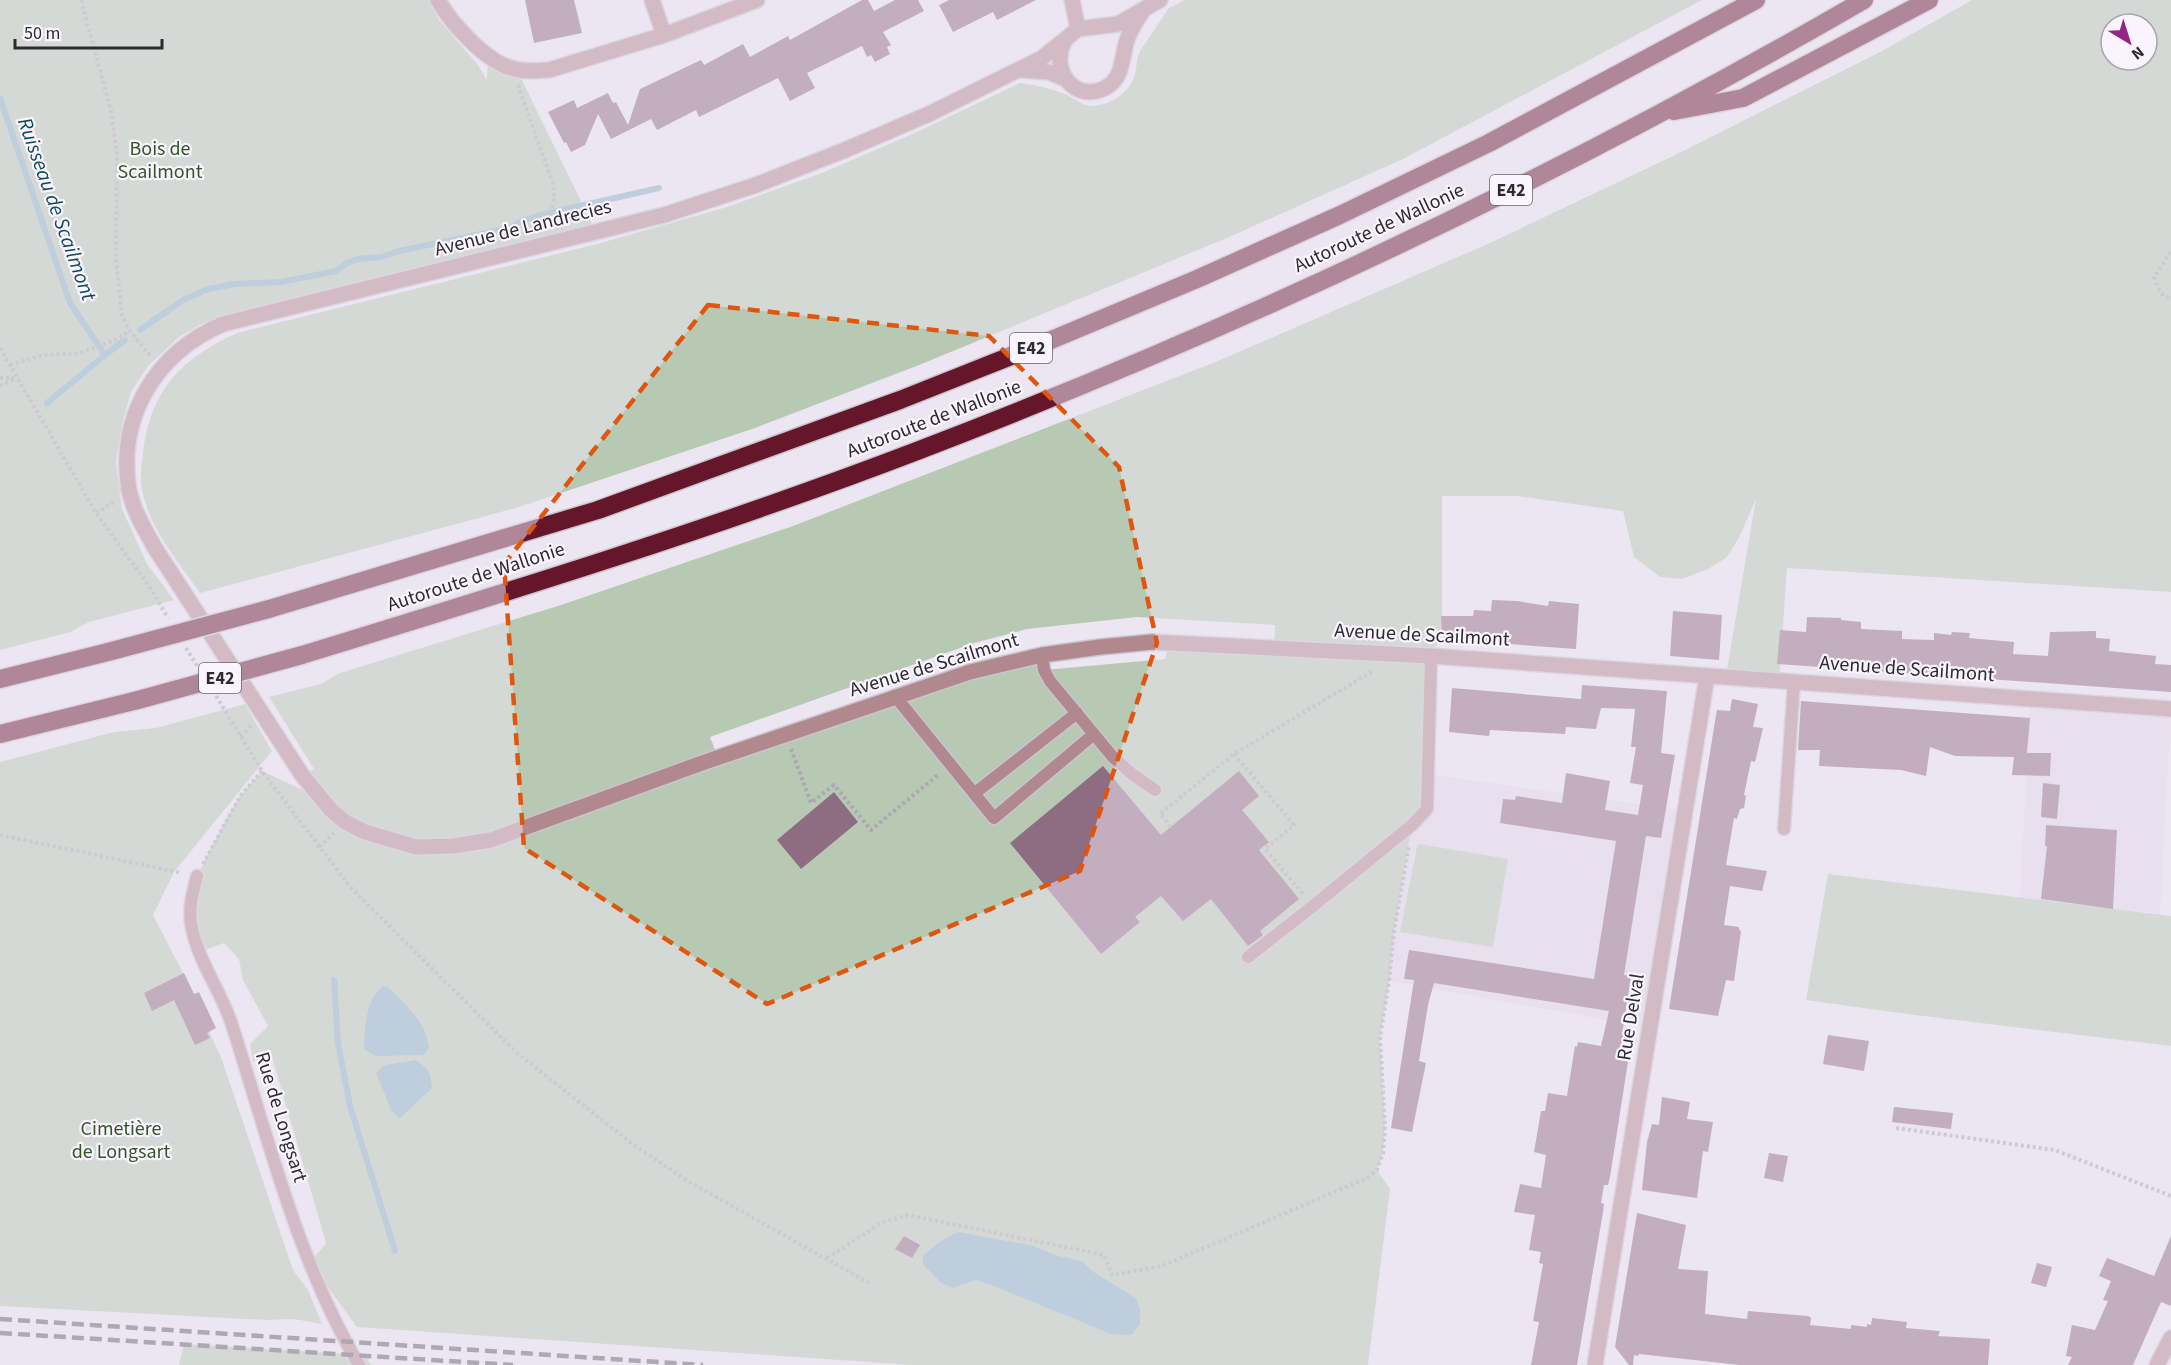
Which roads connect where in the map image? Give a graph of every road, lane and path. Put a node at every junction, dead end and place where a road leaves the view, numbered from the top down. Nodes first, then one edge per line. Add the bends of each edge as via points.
1 (81, 0) edge
2 (438, 0) edge
3 (652, 0) edge
4 (758, 0) edge
5 (1072, 0) edge
6 (1160, 0) edge
7 (1756, 0) edge
8 (1864, 0) edge
9 (1929, 0) edge
10 (1144, 10) junction
11 (1095, 27) junction
12 (1075, 31) junction
13 (664, 35) junction
14 (1123, 54) junction
15 (517, 70) junction
16 (1018, 70) junction
17 (1065, 79) junction
18 (1657, 113) junction
19 (2171, 252) edge
20 (511, 253) junction
21 (2171, 298) edge
22 (130, 331) junction
23 (0, 348) edge
24 (10, 365) junction
25 (162, 367) junction
26 (0, 378) edge
27 (16, 378) junction
28 (0, 386) edge
29 (130, 492) joint
30 (96, 513) dead end
31 (1379, 653) junction
32 (1042, 655) junction
33 (1431, 656) junction
34 (1707, 676) junction
35 (0, 679) edge
36 (1794, 682) junction
37 (895, 696) junction
38 (2171, 709) edge
39 (1077, 713) junction
40 (232, 722) dead end
41 (0, 734) edge
42 (1094, 734) junction
43 (785, 735) junction
44 (1233, 754) junction
45 (951, 764) junction
46 (262, 771) junction
47 (1155, 790) dead end
48 (975, 793) junction
49 (1412, 825) junction
50 (1171, 827) dead end
51 (1784, 829) dead end
52 (0, 835) edge
53 (197, 876) junction
54 (1313, 906) junction
55 (1248, 957) dead end
56 (1896, 1128) dead end
57 (2171, 1196) edge
58 (827, 1258) junction
59 (869, 1283) dead end
60 (2171, 1338) edge
61 (359, 1365) edge
62 (1595, 1365) edge
63 (2157, 1365) edge

1 - 22 path via 111,111 117,153 116,260 122,315
2 - 15 street via 474,44 506,67
3 - 13 street
4 - 13 street
5 - 12 street
6 - 10 street
7 - 35 highway, Autoroute de Wallonie / E42, bridge via 1489,143 1340,215 1197,279 900,400 598,510 269,609
8 - 18 highway, Autoroute de Wallonie / E42
9 - 18 highway via 1743,98
10 - 11 street via 1118,24
10 - 14 street
11 - 12 street
11 - 14 street via 1113,36
12 - 16 street, Avenue de Landrecies via 1054,50
12 - 17 street via 1064,41 1059,60
13 - 15 street via 549,70
14 - 17 street via 1119,75 1103,89 1083,90
15 - 20 path via 516,81 555,198 550,214
16 - 17 street via 1049,72
16 - 20 street, Avenue de Landrecies via 929,114 756,186
18 - 41 highway, Autoroute de Wallonie / E42, bridge via 1514,189 1321,281 1216,329 959,434 778,501 462,606 302,656
19 - 21 path via 2154,278 2159,291
20 - 25 street, Avenue de Landrecies via 223,324 190,342
22 - 24 path via 80,353 43,355
22 - 25 path
23 - 24 path
24 - 27 path
25 - 29 street, Avenue de Landrecies via 132,422 128,444
26 - 27 path
27 - 28 path
27 - 30 path
29 - 43 street, Avenue de Scailmont via 155,548 302,775 345,822 382,838 416,847 491,840
31 - 32 street, Avenue de Scailmont via 1152,642
31 - 33 street, Avenue de Scailmont
31 - 44 path via 1378,668
32 - 37 street, Avenue de Scailmont
32 - 39 lane via 1050,681
33 - 34 street, Avenue de Scailmont
33 - 49 lane via 1427,809
34 - 36 street, Avenue de Scailmont
34 - 62 street, Rue Delval
36 - 38 street, Avenue de Scailmont
36 - 51 lane
37 - 43 street, Avenue de Scailmont
37 - 45 lane
39 - 42 lane
39 - 48 lane
40 - 46 path
42 - 47 lane via 1112,756
42 - 48 lane via 994,818
43 - 45 path via 811,803 834,785 871,830
44 - 50 path via 1160,814
44 - 54 path via 1293,825 1265,849
45 - 48 lane
46 - 53 path via 241,795
46 - 58 path via 350,887 517,1053 630,1142 686,1180
49 - 54 lane
49 - 58 path via 1380,1037 1383,1153 1377,1170 1367,1178 1162,1266 1112,1275 1104,1255 908,1215 883,1222
52 - 53 path
53 - 61 lane, Rue de Longsart via 190,901 192,933 231,1022 294,1223 335,1322
54 - 55 lane
56 - 57 path via 2055,1150
58 - 59 path
60 - 63 street

